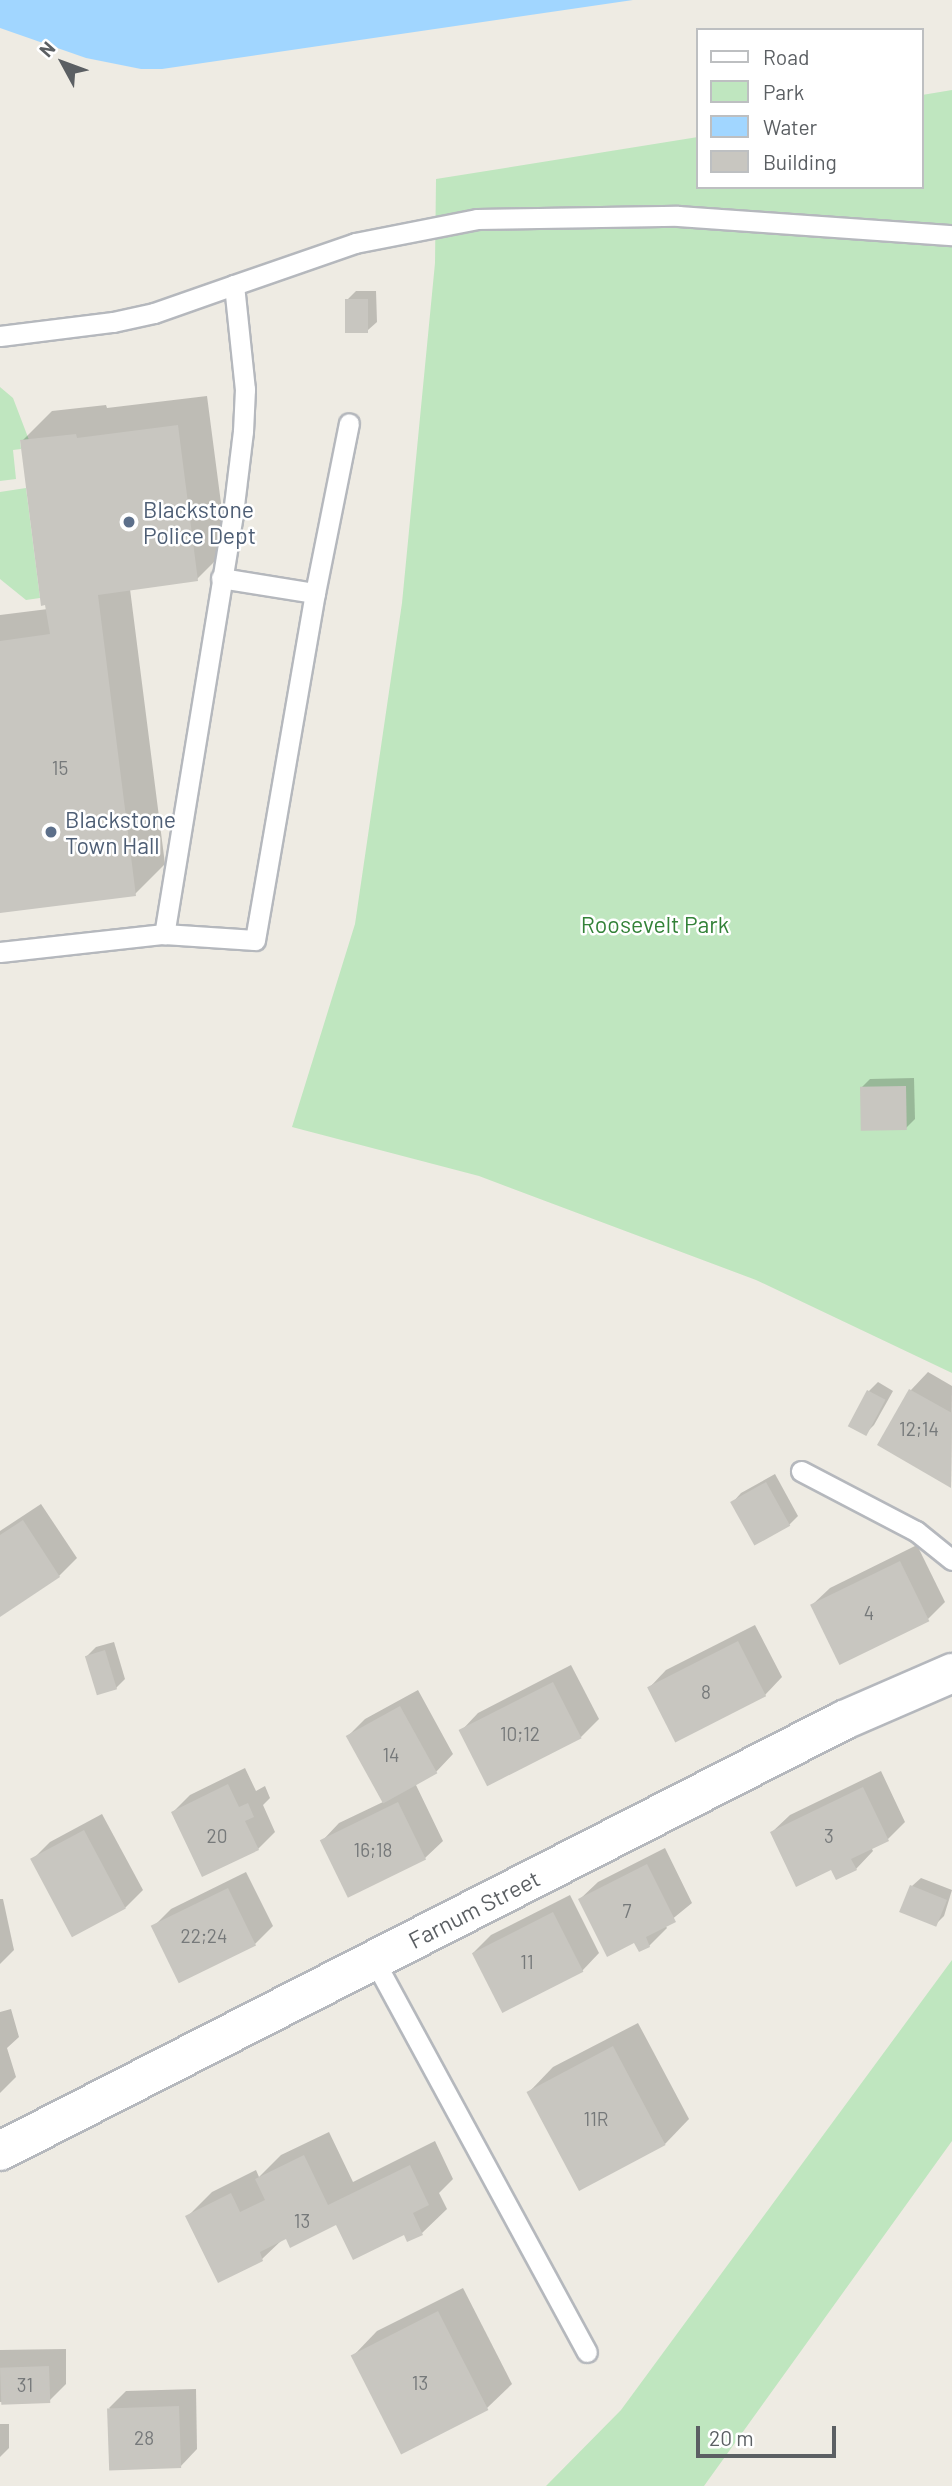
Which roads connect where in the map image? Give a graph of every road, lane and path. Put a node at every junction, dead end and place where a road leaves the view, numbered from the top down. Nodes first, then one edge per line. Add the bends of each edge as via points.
1 (952, 235) edge
2 (233, 285) junction
3 (0, 336) edge
4 (349, 423) dead end
5 (221, 578) junction
6 (315, 593) junction
7 (164, 934) junction
8 (0, 953) edge
9 (801, 1471) dead end
10 (952, 1560) edge
11 (952, 1673) edge
12 (374, 1959) junction
13 (0, 2151) edge
14 (587, 2352) dead end

1 - 2 lane via 678,216 489,218 355,243
2 - 3 lane via 113,322
2 - 5 lane via 245,389
4 - 6 lane
5 - 6 lane
5 - 7 lane
6 - 7 lane via 255,940
7 - 8 lane
9 - 10 lane via 916,1531
11 - 12 street, Farnum Street via 844,1720
12 - 13 street, Farnum Street
12 - 14 lane

